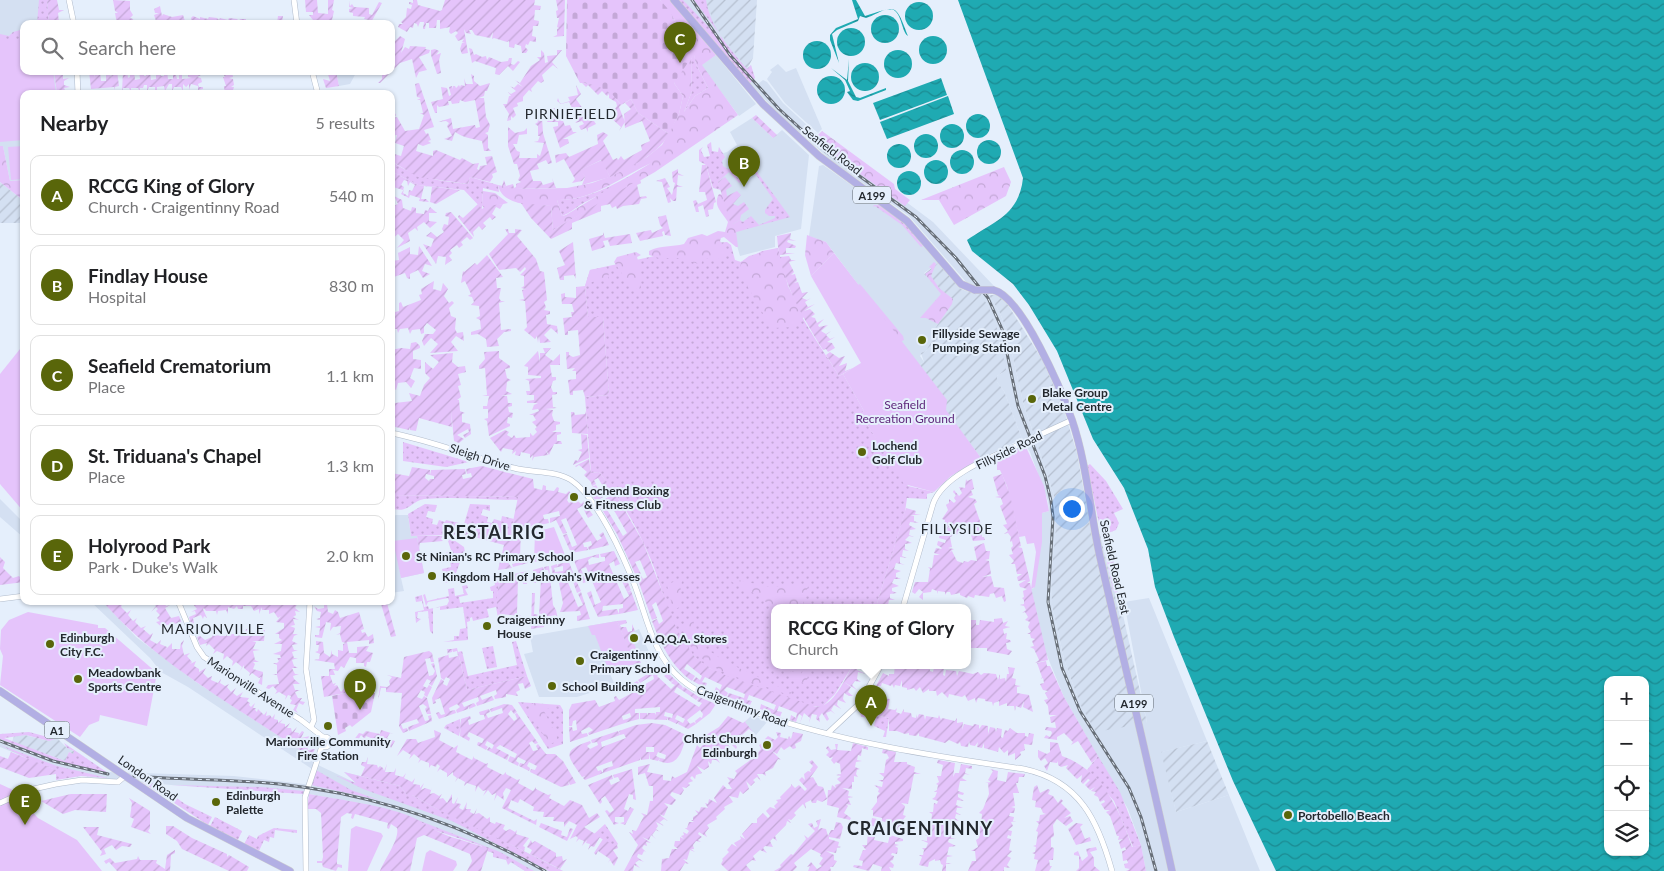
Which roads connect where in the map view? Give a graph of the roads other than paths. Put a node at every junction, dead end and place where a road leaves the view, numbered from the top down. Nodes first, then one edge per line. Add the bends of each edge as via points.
1 (69, 0) edge
2 (294, 0) edge
3 (674, 0) edge
4 (73, 20) edge
5 (296, 20) edge
6 (77, 75) edge
7 (313, 75) edge
8 (78, 90) edge
9 (317, 90) edge
10 (993, 290) joint
11 (1069, 422) junction
12 (395, 434) edge
13 (569, 479) joint
14 (20, 596) edge
15 (0, 599) edge
16 (903, 604) edge
17 (180, 605) edge
18 (310, 605) edge
19 (879, 669) edge
20 (0, 691) edge
21 (844, 719) junction
22 (311, 727) junction
23 (828, 733) junction
24 (836, 735) junction
25 (322, 737) junction
26 (322, 746) junction
27 (125, 776) junction
28 (0, 803) edge
29 (290, 871) edge
30 (306, 871) edge
31 (1112, 871) edge
32 (1172, 871) edge

1 - 4 street
2 - 5 street
3 - 10 main road, Seafield Road / A199, bridge via 749,89 792,133 907,221 961,284 975,290
6 - 8 street
7 - 9 street
10 - 11 main road, Seafield Road East / A199 via 1008,298 1030,331 1053,372
11 - 16 street, Fillyside Road, bridge via 978,464 948,483 934,501
11 - 32 main road, Seafield Road East / A199
12 - 13 street, Sleigh Drive via 516,469
13 - 23 street, Craigentinny Road via 590,500 608,529 630,573 657,647 674,672 694,689 714,698 788,725
14 - 15 street
17 - 22 street, Marionville Avenue via 204,657
18 - 22 street via 306,657 314,720
19 - 21 street via 863,698
20 - 27 main road, London Road / A1
21 - 23 street
21 - 24 street
22 - 25 street, Marionville Avenue
23 - 24 street, Craigentinny Road
24 - 31 street, Craigentinny Road via 1032,771 1060,783 1085,807 1098,827
25 - 26 street
25 - 26 street via 327,737 330,742 328,746
26 - 30 street via 305,797
27 - 28 street via 118,782 74,781 35,788
27 - 29 main road, London Road / A1 via 194,823

